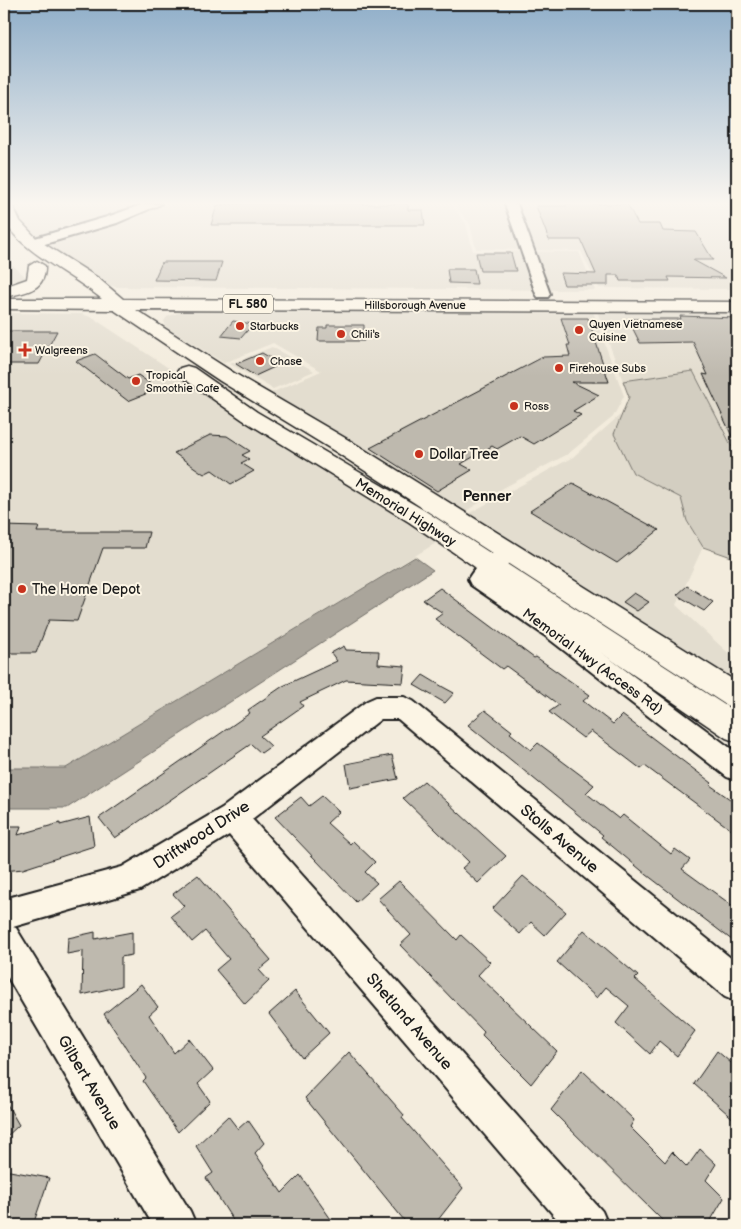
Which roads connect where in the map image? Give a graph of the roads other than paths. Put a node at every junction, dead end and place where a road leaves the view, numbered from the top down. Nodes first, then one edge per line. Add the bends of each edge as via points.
1 (33, 261) edge
2 (38, 261) edge
3 (45, 261) edge
4 (531, 261) edge
5 (56, 278) dead end
6 (4, 292) edge
7 (543, 294) junction
8 (602, 294) junction
9 (737, 295) edge
10 (98, 298) junction
11 (402, 299) junction
12 (737, 301) edge
13 (4, 304) edge
14 (118, 304) junction
15 (194, 304) junction
16 (500, 305) junction
17 (620, 306) junction
18 (737, 307) edge
19 (156, 331) junction
20 (344, 447) junction
21 (317, 456) junction
22 (500, 560) junction
23 (737, 698) edge
24 (376, 708) joint
25 (737, 729) edge
26 (737, 770) edge
27 (232, 817) junction
28 (4, 914) edge
29 (4, 940) edge
30 (737, 985) edge
31 (176, 1225) edge
32 (588, 1225) edge

1 - 6 main road via 37,277 33,283
2 - 5 main road
3 - 10 main road via 92,282
4 - 7 street
6 - 10 main road, Memorial Highway via 75,290
7 - 8 main road, Hillsborough Avenue / FL 580
7 - 11 main road, Hillsborough Avenue / FL 580
8 - 9 main road, Hillsborough Avenue / FL 580
8 - 16 main road via 586,298 518,298
10 - 11 main road, Hillsborough Avenue / FL 580
10 - 13 main road, FL 580
10 - 14 main road, Hillsborough Avenue / FL 580
10 - 21 main road, Memorial Highway via 104,316 250,416
11 - 15 main road, Hillsborough Avenue / FL 580
11 - 16 main road, Hillsborough Avenue / FL 580
12 - 17 main road via 628,300
14 - 15 main road, Hillsborough Avenue / FL 580
14 - 19 main road, Memorial Highway
15 - 19 main road via 165,314
16 - 17 main road, Hillsborough Avenue / FL 580
17 - 18 main road, Hillsborough Avenue / FL 580
19 - 20 main road, Memorial Highway
20 - 21 main road
20 - 22 main road, Memorial Highway
21 - 22 main road, Memorial Highway via 418,517
22 - 23 main road, Memorial Highway
22 - 25 main road, Memorial Highway
22 - 26 street, Memorial Hwy (Access Rd) via 479,579 553,629
24 - 27 street, Driftwood Drive
24 - 30 street, Stolls Avenue via 404,708
27 - 28 street, Driftwood Drive via 129,880
27 - 32 street, Shetland Avenue
29 - 31 street, Gilbert Avenue

